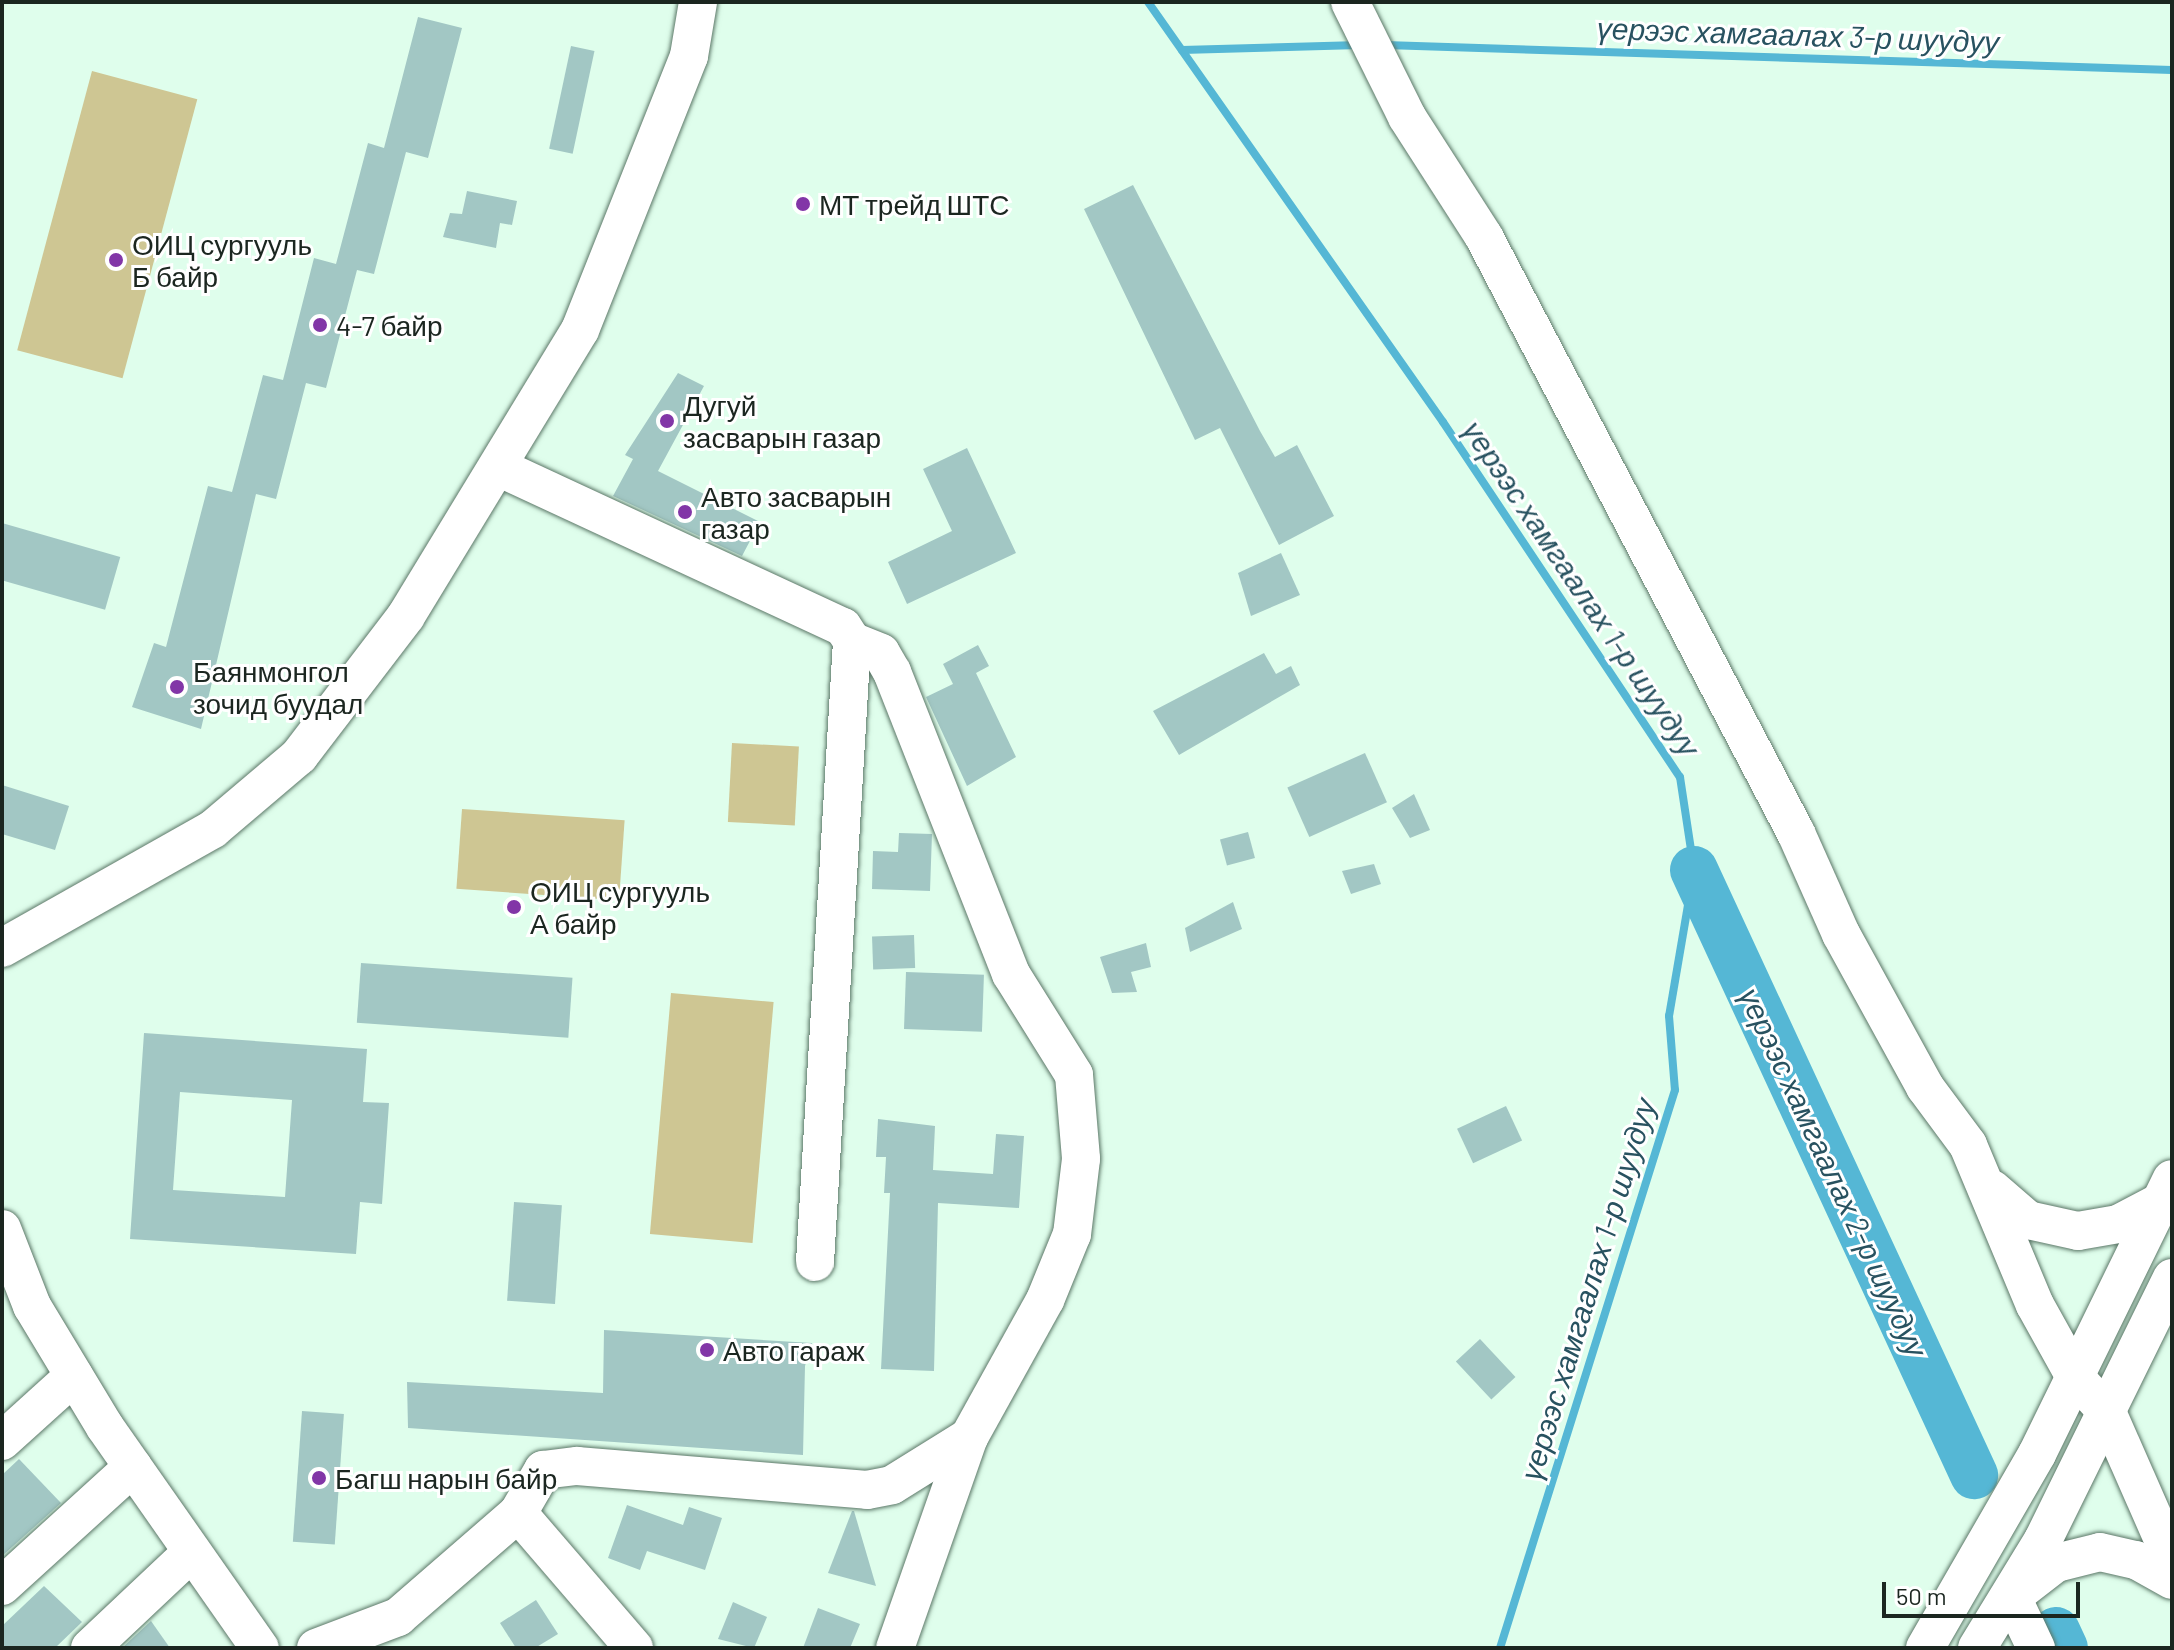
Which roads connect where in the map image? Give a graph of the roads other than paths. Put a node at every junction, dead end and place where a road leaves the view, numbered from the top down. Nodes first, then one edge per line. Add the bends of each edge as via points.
1 (698, 2) edge
2 (1350, 2) edge
3 (498, 467) junction
4 (852, 641) junction
5 (2, 948) edge
6 (1987, 1185) junction
7 (2167, 1190) edge
8 (2, 1229) edge
9 (815, 1262) dead end
10 (2172, 1278) edge
11 (17, 1308) edge
12 (74, 1376) junction
13 (2075, 1377) junction
14 (2107, 1412) junction
15 (969, 1437) junction
16 (2, 1441) edge
17 (133, 1467) junction
18 (518, 1513) junction
19 (192, 1552) junction
20 (2172, 1560) edge
21 (2172, 1580) edge
22 (2, 1586) edge
23 (2012, 1597) junction
24 (2032, 1646) edge
25 (90, 1648) edge
26 (260, 1648) edge
27 (316, 1648) edge
28 (634, 1648) edge
29 (895, 1648) edge
30 (1925, 1648) edge
31 (1977, 1648) edge

1 - 3 street via 689,56 580,330
2 - 6 street via 1407,117 1484,237 1796,833 1841,934
3 - 4 street via 843,627
3 - 5 street via 406,616 299,756 213,829
4 - 9 street
4 - 15 street via 881,653 892,672 1011,974 1074,1075 1081,1159 1072,1234 1045,1300
6 - 7 street via 2028,1220 2078,1231 2118,1224
6 - 13 street via 2035,1305
7 - 13 street
8 - 11 street
10 - 14 street
11 - 12 street
12 - 16 street
12 - 17 street
13 - 14 street
13 - 30 street via 1959,1597
14 - 20 street
14 - 23 street
15 - 18 street via 892,1485 867,1490 559,1465 543,1470
15 - 29 street
17 - 19 street
17 - 22 street
18 - 27 street via 398,1617
18 - 28 street
19 - 25 street
19 - 26 street
21 - 23 street via 2136,1560 2100,1552 2056,1563
23 - 24 street
23 - 31 street

